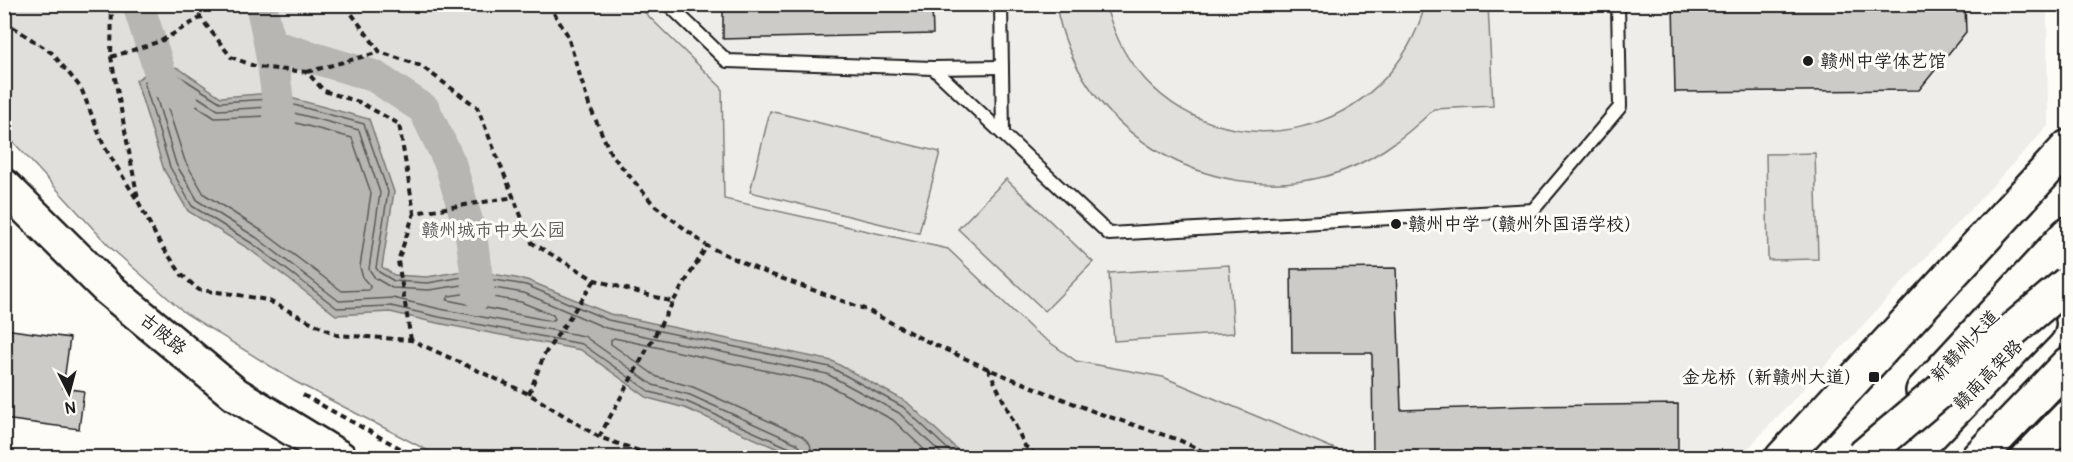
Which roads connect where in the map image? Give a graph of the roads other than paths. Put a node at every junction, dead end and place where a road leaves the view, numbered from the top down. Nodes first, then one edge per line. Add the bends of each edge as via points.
1 (668, 4) edge
2 (1000, 4) edge
3 (1618, 4) edge
4 (1002, 67) junction
5 (933, 68) junction
6 (1003, 134) junction
7 (2068, 147) edge
8 (4, 186) edge
9 (2068, 234) edge
10 (2068, 283) edge
11 (2068, 293) edge
12 (2068, 364) edge
13 (2068, 382) edge
14 (2068, 417) edge
15 (340, 458) edge
16 (1782, 458) edge
17 (1861, 458) edge
18 (1908, 458) edge
19 (1978, 458) edge
20 (2007, 458) edge
21 (2028, 458) edge

1 - 5 lane via 727,61
2 - 4 lane
3 - 6 lane via 1620,107 1533,210 1109,234
4 - 5 lane
4 - 6 lane
5 - 6 lane
7 - 16 main road
8 - 15 main road, 古陂路 via 107,288 235,394
9 - 17 main road, 新赣州大道
10 - 17 main road, bridge
11 - 18 main road, 赣南高架路
12 - 19 main road
13 - 20 main road
14 - 21 main road

